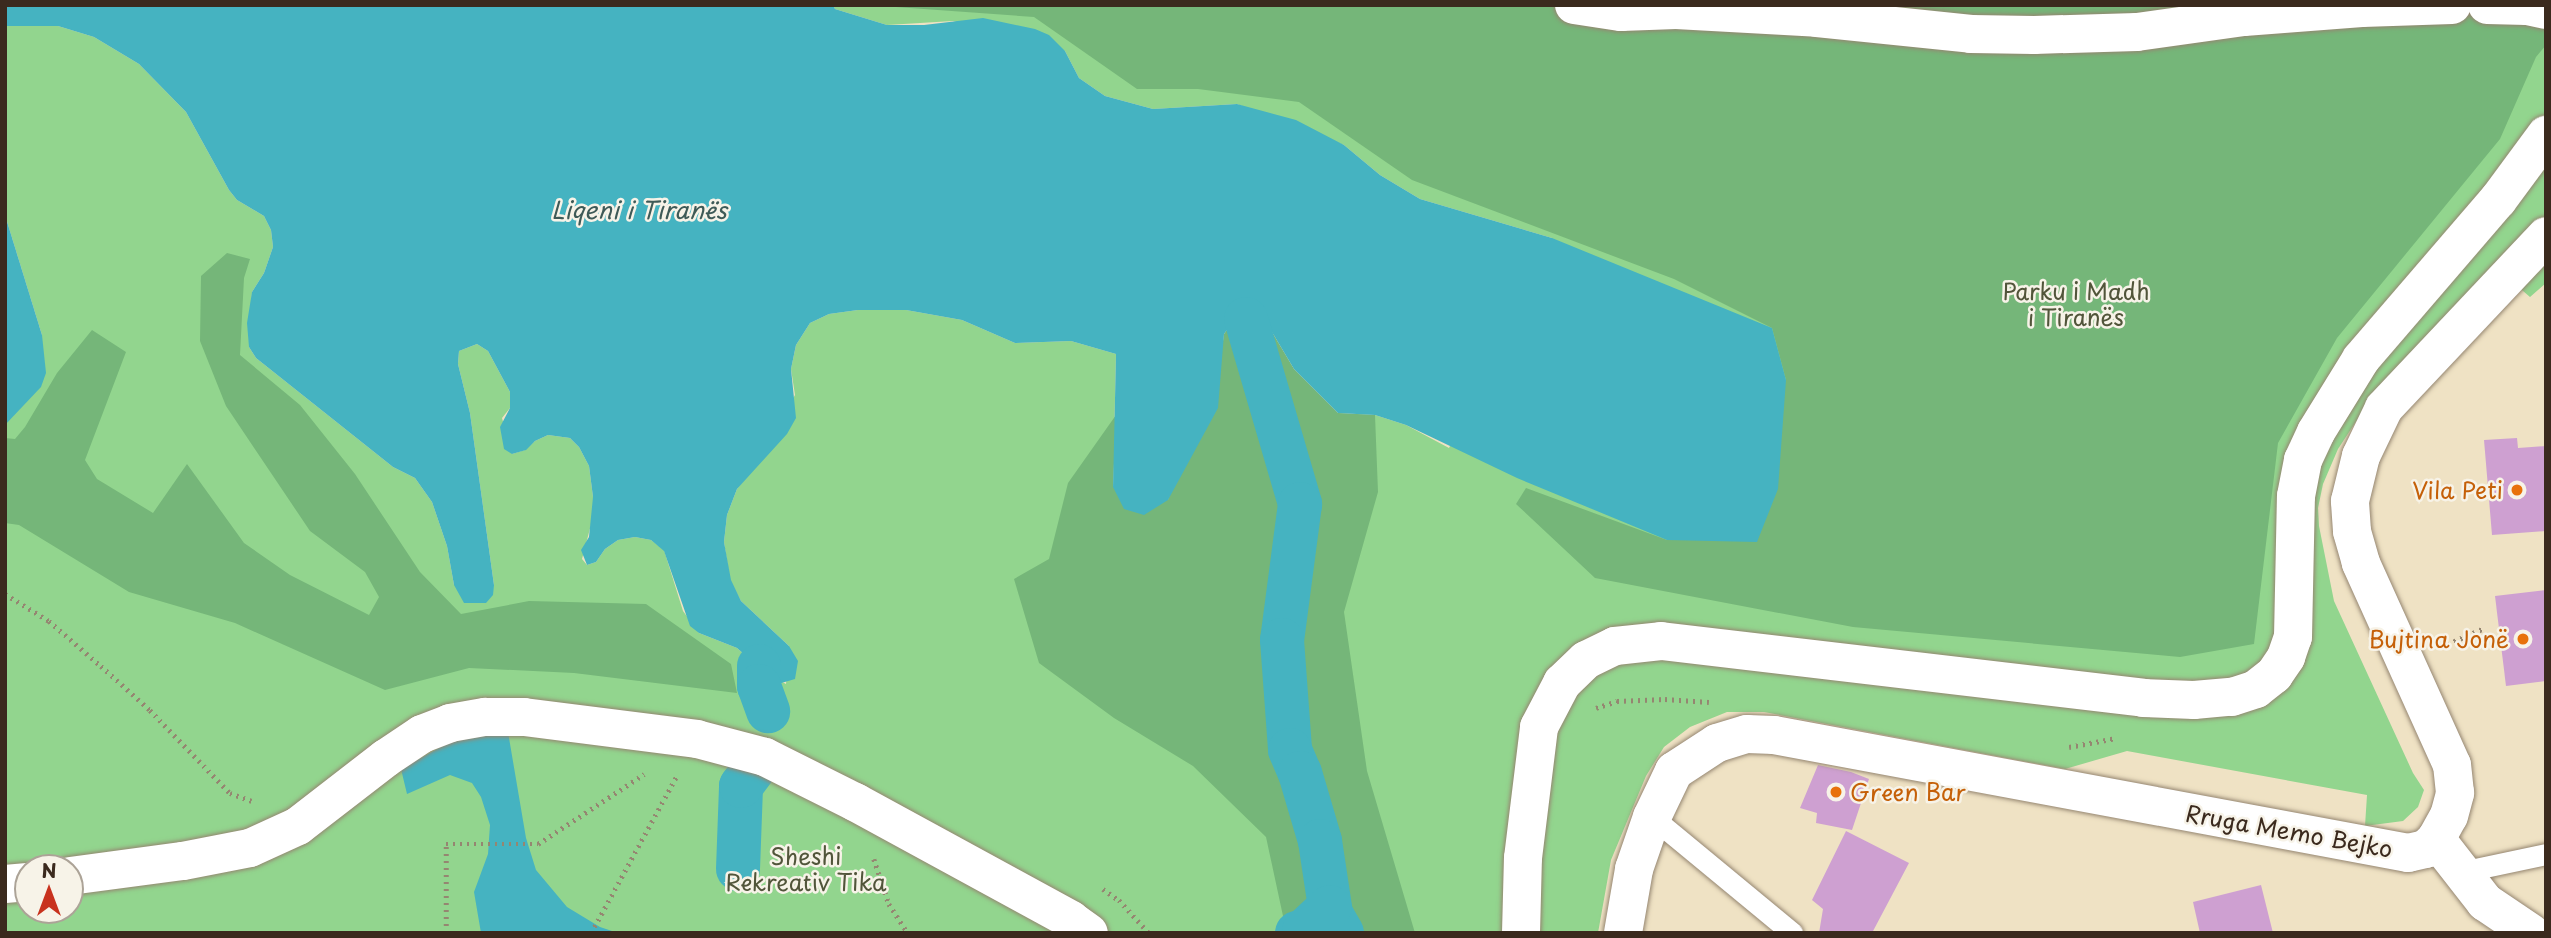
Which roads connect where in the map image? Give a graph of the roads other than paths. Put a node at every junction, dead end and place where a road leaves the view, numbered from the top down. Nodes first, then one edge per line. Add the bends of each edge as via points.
1 (1574, 5) edge
2 (2452, 5) edge
3 (2487, 5) edge
4 (2546, 10) edge
5 (2546, 135) edge
6 (2546, 236) edge
7 (1652, 817) junction
8 (2436, 839) junction
9 (2546, 854) edge
10 (2461, 872) junction
11 (84, 874) edge
12 (1090, 933) edge
13 (1521, 933) edge
14 (1623, 933) edge
15 (1792, 933) edge
16 (2531, 933) edge

1 - 2 street via 1621,12 1702,11 1971,34 2034,35 2137,32 2244,17
3 - 4 street
5 - 13 street via 2498,200 2361,359 2316,432 2303,460 2295,496 2293,637 2274,675 2256,689 2232,697 2143,698 1661,641 1615,646 1586,660 1562,683 1539,727 1523,858
6 - 8 street via 2384,408 2361,456 2350,501 2361,564 2452,765 2455,793
7 - 8 street, Rruga Memo Bejko via 1674,771 1717,743 1747,734 1773,735 2408,853 2426,849
7 - 14 street, Rruga Memo Bejko via 1634,869
7 - 15 lane
8 - 10 street
9 - 10 lane
10 - 16 street via 2485,902
11 - 12 street via 183,861 273,840 299,826 401,747 450,723 524,717 697,739 765,757

